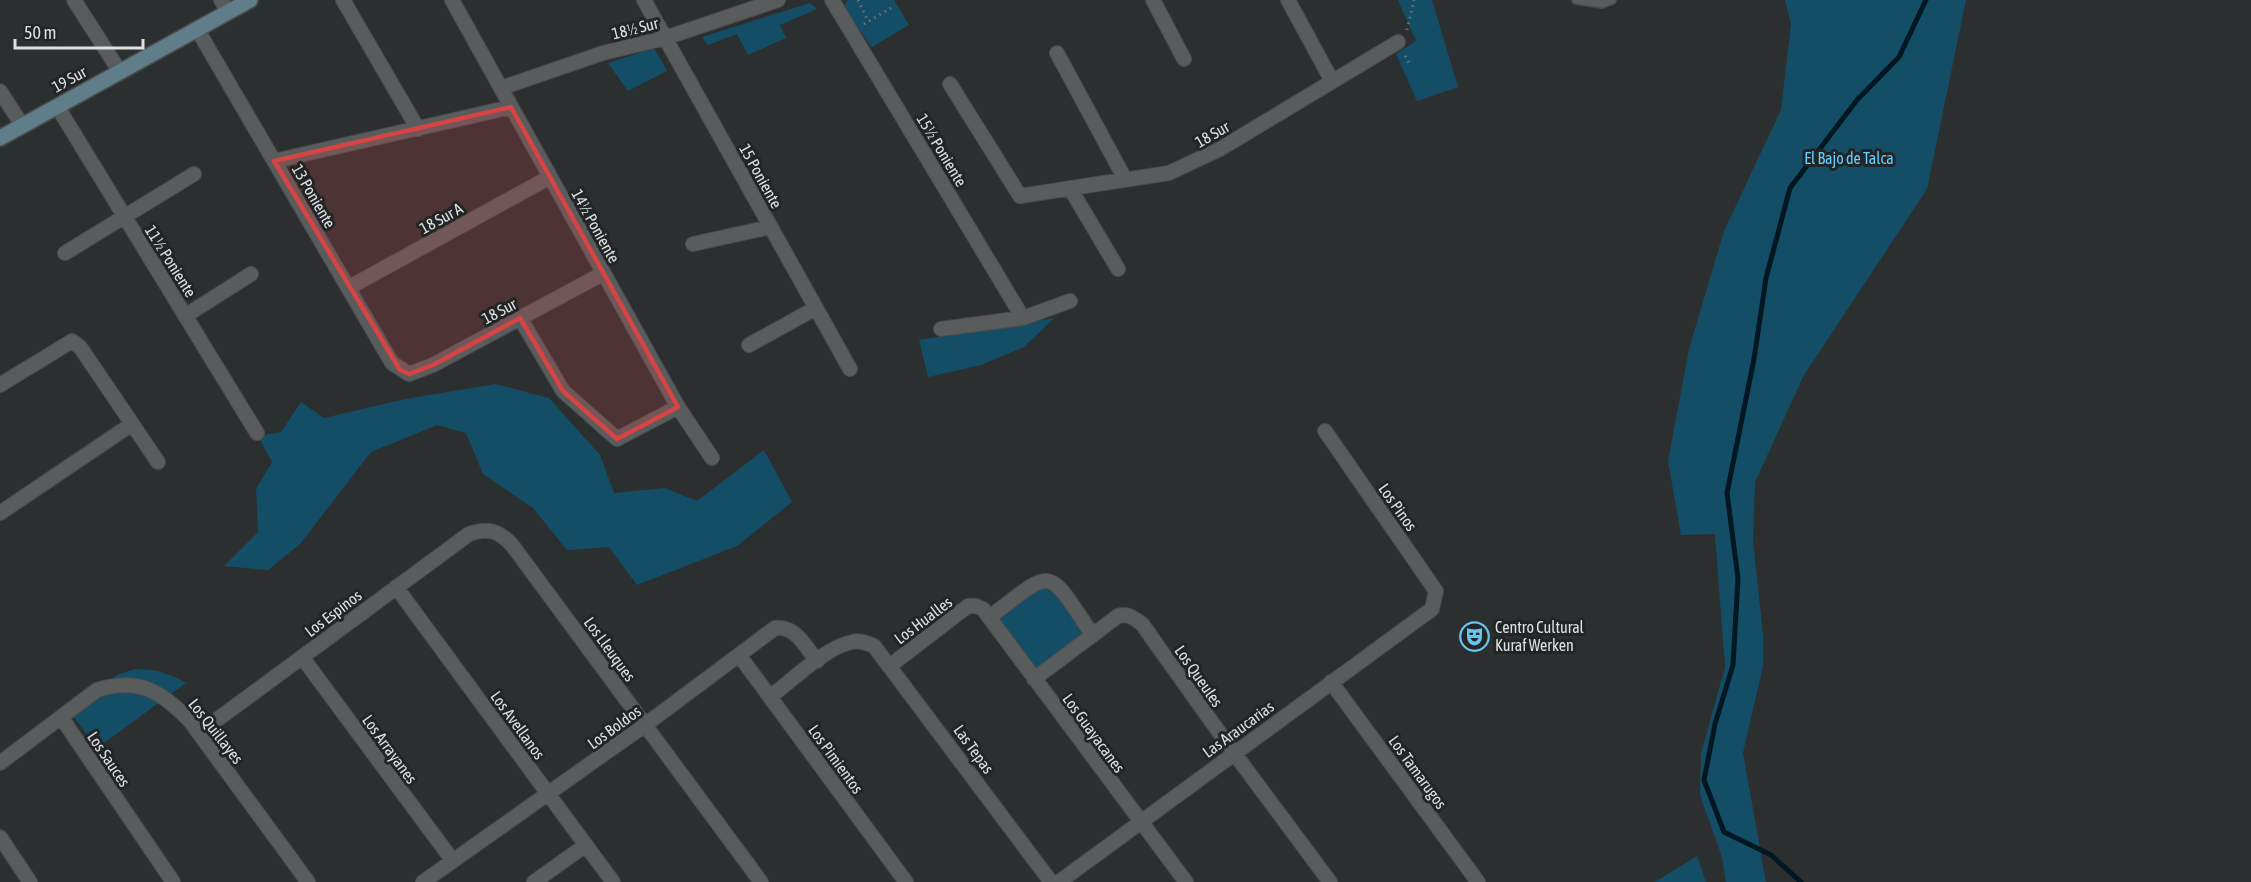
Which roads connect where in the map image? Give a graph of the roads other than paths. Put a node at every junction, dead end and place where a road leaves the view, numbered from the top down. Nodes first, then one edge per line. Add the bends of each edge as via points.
1 (74, 0) edge
2 (250, 0) edge
3 (343, 0) edge
4 (452, 0) edge
5 (644, 0) edge
6 (777, 0) edge
7 (832, 0) edge
8 (1153, 0) edge
9 (1288, 0) edge
10 (1576, 0) edge
11 (1612, 0) edge
12 (225, 6) edge
13 (197, 29) junction
14 (665, 38) junction
15 (1398, 42) dead end
16 (1058, 53) dead end
17 (1184, 59) dead end
18 (120, 72) junction
19 (1332, 81) junction
20 (950, 84) dead end
21 (501, 88) junction
22 (0, 91) edge
23 (57, 106) junction
24 (511, 107) junction
25 (22, 125) junction
26 (418, 129) junction
27 (0, 138) edge
28 (274, 160) junction
29 (194, 174) dead end
30 (550, 177) junction
31 (1125, 179) junction
32 (1070, 188) junction
33 (124, 216) junction
34 (770, 226) junction
35 (693, 244) dead end
36 (66, 253) dead end
37 (1118, 269) dead end
38 (604, 273) junction
39 (251, 274) dead end
40 (348, 288) junction
41 (1070, 301) dead end
42 (816, 308) junction
43 (185, 316) junction
44 (520, 318) junction
45 (1023, 318) junction
46 (941, 329) dead end
47 (749, 345) dead end
48 (850, 369) dead end
49 (409, 374) joint
50 (0, 385) edge
51 (678, 406) junction
52 (132, 424) junction
53 (1325, 431) dead end
54 (257, 433) dead end
55 (712, 459) dead end
56 (158, 462) dead end
57 (0, 513) edge
58 (491, 530) joint
59 (396, 587) junction
60 (1435, 603) joint
61 (976, 606) joint
62 (990, 617) junction
63 (1092, 634) junction
64 (739, 655) junction
65 (302, 657) junction
66 (817, 661) junction
67 (891, 665) junction
68 (1034, 679) junction
69 (1331, 682) junction
70 (770, 698) junction
71 (61, 717) junction
72 (645, 725) junction
73 (199, 733) junction
74 (1234, 753) junction
75 (0, 763) edge
76 (548, 794) junction
77 (1140, 822) junction
78 (0, 837) edge
79 (586, 845) junction
80 (453, 861) junction
81 (30, 882) edge
82 (173, 882) edge
83 (308, 882) edge
84 (423, 882) edge
85 (534, 882) edge
86 (613, 882) edge
87 (760, 882) edge
88 (906, 882) edge
89 (1051, 882) edge
90 (1059, 882) edge
91 (1186, 882) edge
92 (1330, 882) edge
93 (1478, 882) edge

1 - 18 street
2 - 12 street, 19 Sur
3 - 26 street
4 - 21 street, 14½ Poniente
5 - 14 street, 15 Poniente
6 - 14 street, 18½ Sur
7 - 45 street, 15½ Poniente
8 - 17 street
9 - 19 street
10 - 11 lane via 1602,4
12 - 13 street, 19 Sur
13 - 18 street, 19 Sur
13 - 28 street, 13 Poniente
14 - 21 street, 18½ Sur via 603,53
14 - 34 street, 15 Poniente
15 - 19 street, 18 Sur
16 - 31 street
18 - 23 street, 19 Sur
19 - 31 street, 18 Sur via 1187,167
20 - 32 street, 18 Sur via 1020,196
21 - 24 street, 14½ Poniente
22 - 25 street
23 - 25 street, 19 Sur
23 - 33 street, 11½ Poniente
24 - 26 street
24 - 30 street, 14½ Poniente
25 - 27 street, 19 Sur
26 - 28 street
28 - 40 street, 13 Poniente
29 - 33 street
30 - 38 street, 14½ Poniente
30 - 40 street, 18 Sur A
31 - 32 street, 18 Sur
32 - 37 street
33 - 36 street
33 - 43 street, 11½ Poniente
34 - 35 street
34 - 42 street, 15 Poniente
38 - 44 street, 18 Sur
38 - 51 street, 14½ Poniente
39 - 43 street
40 - 49 street, 13 Poniente via 392,363
41 - 45 street
42 - 47 street
42 - 48 street, 15 Poniente
43 - 54 street, 11½ Poniente
44 - 49 street, 18 Sur
44 - 51 street via 563,391 617,439
45 - 46 street
50 - 52 street via 72,341
51 - 55 street, 14½ Poniente
52 - 56 street
52 - 57 street
53 - 60 street, Los Pinos via 1436,591
58 - 59 street, Los Espinos via 469,534
58 - 72 street, Los Lleuques via 512,545
59 - 65 street, Los Espinos
59 - 76 street, Los Avellanos
60 - 69 street, Las Araucarias via 1429,614
61 - 62 street, Los Guayacanes
61 - 67 street, Los Hualles via 968,606
62 - 63 street via 1037,580 1051,579 1060,586
62 - 68 street, Los Guayacanes
63 - 68 street, Los Queules
63 - 74 street, Los Queules via 1123,615 1142,624
64 - 66 street, Los Boldos via 775,628 784,627 796,633
64 - 70 street, Los Pimientos
64 - 72 street, Los Boldos
65 - 73 street, Los Espinos
65 - 80 street, Los Arrayanes
66 - 67 street, Las Tepas via 844,644 864,642 874,646
66 - 70 street
67 - 89 street, Las Tepas
68 - 77 street, Los Guayacanes
69 - 74 street, Las Araucarias
69 - 93 street, Los Tamarugos
70 - 88 street, Los Pimientos
71 - 73 street, Los Quillayes via 97,690 132,684 167,699
71 - 75 street
71 - 82 street, Los Sauces
72 - 76 street, Los Boldos
72 - 87 street, Los Lleuques
73 - 83 street, Los Quillayes
74 - 77 street, Las Araucarias
74 - 92 street, Los Queules
76 - 79 street, Los Avellanos
76 - 80 street, Los Boldos
77 - 90 street, Las Araucarias
77 - 91 street, Los Guayacanes
78 - 81 street
79 - 85 street
79 - 86 street, Los Avellanos
80 - 84 street, Los Boldos

